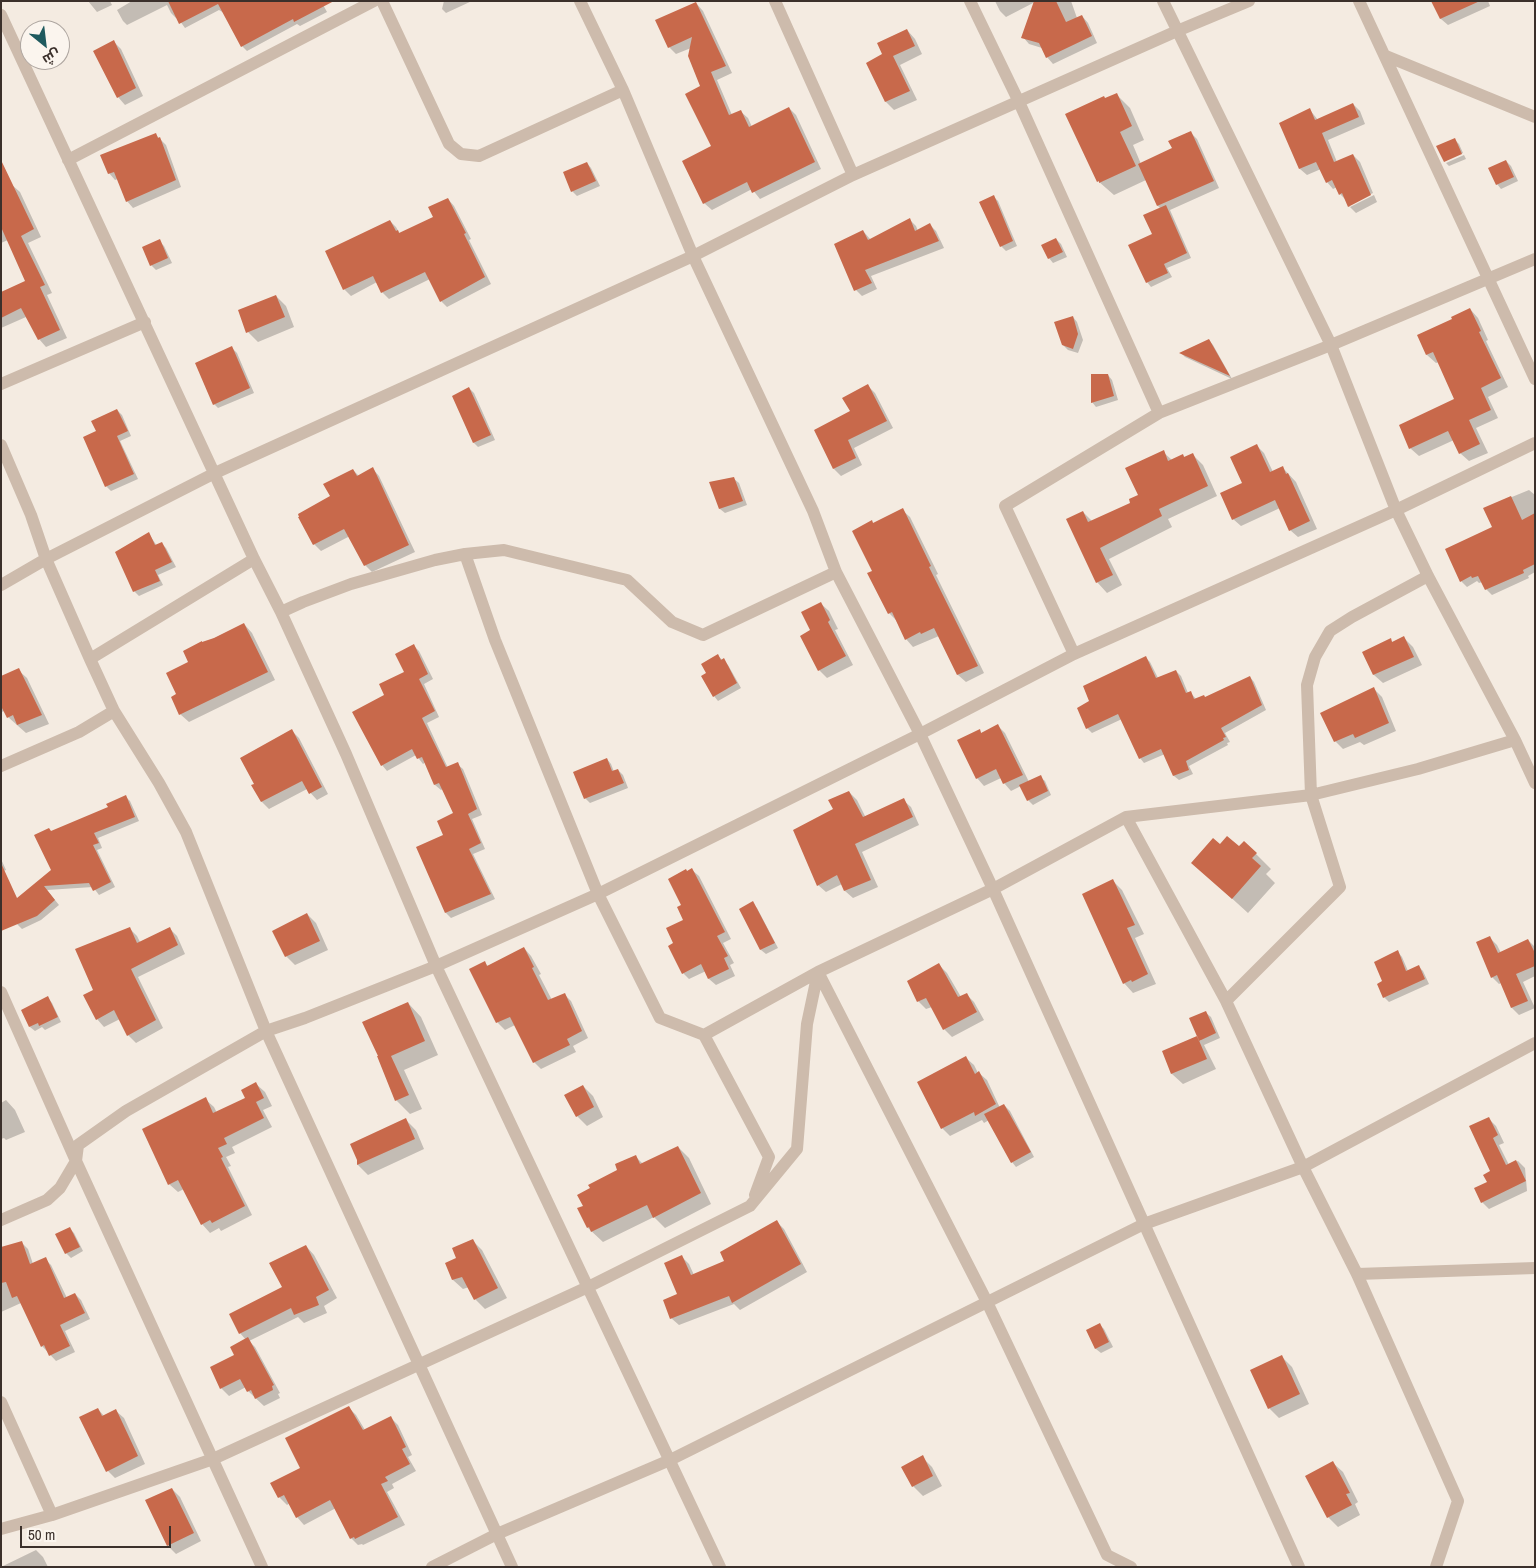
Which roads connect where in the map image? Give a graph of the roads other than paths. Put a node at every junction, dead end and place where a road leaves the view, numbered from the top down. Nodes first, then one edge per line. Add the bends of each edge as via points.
1 (374, 1) edge
2 (382, 1) edge
3 (580, 1) edge
4 (775, 1) edge
5 (970, 1) edge
6 (1163, 1) edge
7 (1249, 1) edge
8 (1359, 1) edge
9 (1, 15) edge
10 (1177, 31) junction
11 (1386, 56) junction
12 (623, 90) junction
13 (1019, 102) junction
14 (1535, 117) edge
15 (68, 160) junction
16 (853, 175) junction
17 (693, 256) junction
18 (1535, 258) edge
19 (1487, 278) junction
20 (145, 322) junction
21 (1331, 345) junction
22 (1535, 379) edge
23 (1, 384) edge
24 (1159, 413) junction
25 (1535, 443) edge
26 (1, 444) edge
27 (215, 473) junction
28 (1396, 510) junction
29 (465, 554) junction
30 (254, 559) junction
31 (46, 560) junction
32 (836, 572) junction
33 (1428, 576) junction
34 (1, 585) edge
35 (281, 612) junction
36 (1074, 654) junction
37 (90, 659) junction
38 (114, 711) junction
39 (920, 734) junction
40 (1515, 740) junction
41 (1, 766) edge
42 (1535, 783) edge
43 (1311, 795) junction
44 (1126, 817) junction
45 (993, 889) junction
46 (598, 894) junction
47 (436, 966) junction
48 (818, 972) junction
49 (1, 992) edge
50 (1226, 1001) junction
51 (266, 1031) junction
52 (704, 1035) junction
53 (1535, 1043) edge
54 (76, 1161) junction
55 (1303, 1167) junction
56 (750, 1206) junction
57 (1, 1220) edge
58 (1144, 1224) junction
59 (1535, 1268) edge
60 (1358, 1274) junction
61 (588, 1287) junction
62 (987, 1302) junction
63 (419, 1364) junction
64 (1, 1402) edge
65 (213, 1459) junction
66 (670, 1460) junction
67 (52, 1515) junction
68 (1, 1529) edge
69 (497, 1534) junction
70 (262, 1567) edge
71 (432, 1567) edge
72 (512, 1567) edge
73 (720, 1567) edge
74 (1130, 1567) edge
75 (1299, 1567) edge
76 (1436, 1567) edge

1 - 15 street
2 - 12 street via 449,144 461,154 478,156
3 - 12 street
4 - 16 street
5 - 13 street
6 - 10 street
7 - 10 street
8 - 11 street
9 - 15 street
10 - 13 street
10 - 21 street
11 - 14 street
11 - 19 street
12 - 17 street
13 - 16 street
13 - 24 street
15 - 20 street
16 - 17 street
17 - 27 street
17 - 32 street via 813,511
18 - 19 street
19 - 21 street
19 - 22 street
20 - 23 street
20 - 27 street
21 - 24 street
21 - 28 street
24 - 36 street via 1005,506
25 - 28 street
26 - 31 street
27 - 30 street
27 - 31 street
28 - 33 street
28 - 36 street
29 - 32 street via 504,550 627,580 672,622 703,636
29 - 35 street via 351,584
29 - 46 street via 495,640
30 - 35 street
30 - 37 street
31 - 34 street
31 - 37 street
32 - 39 street
33 - 40 street
33 - 43 street via 1330,631 1315,657 1307,685
35 - 47 street
36 - 39 street
37 - 38 street
38 - 41 street via 78,732
38 - 51 street via 186,832
39 - 45 street
39 - 46 street
40 - 42 street
40 - 43 street via 1418,769
43 - 44 street
43 - 50 street via 1340,887
44 - 45 street
44 - 50 street
45 - 48 street
45 - 58 street
46 - 47 street
46 - 52 street via 660,1018
47 - 51 street
47 - 61 street
48 - 52 street
48 - 56 street via 807,1024 797,1148
48 - 62 street
49 - 54 street
50 - 55 street
51 - 54 street via 95,1132 78,1145
51 - 63 street
52 - 56 street via 769,1157
53 - 55 street
54 - 57 street via 60,1188 47,1200
54 - 65 street
55 - 58 street
55 - 60 street
56 - 61 street
58 - 62 street
58 - 75 street
59 - 60 street
60 - 76 street via 1458,1501
61 - 63 street
61 - 66 street
62 - 66 street
62 - 74 street via 1107,1555
63 - 65 street
63 - 69 street
64 - 67 street
65 - 67 street
65 - 70 street
66 - 69 street
66 - 73 street
67 - 68 street
69 - 71 street
69 - 72 street

